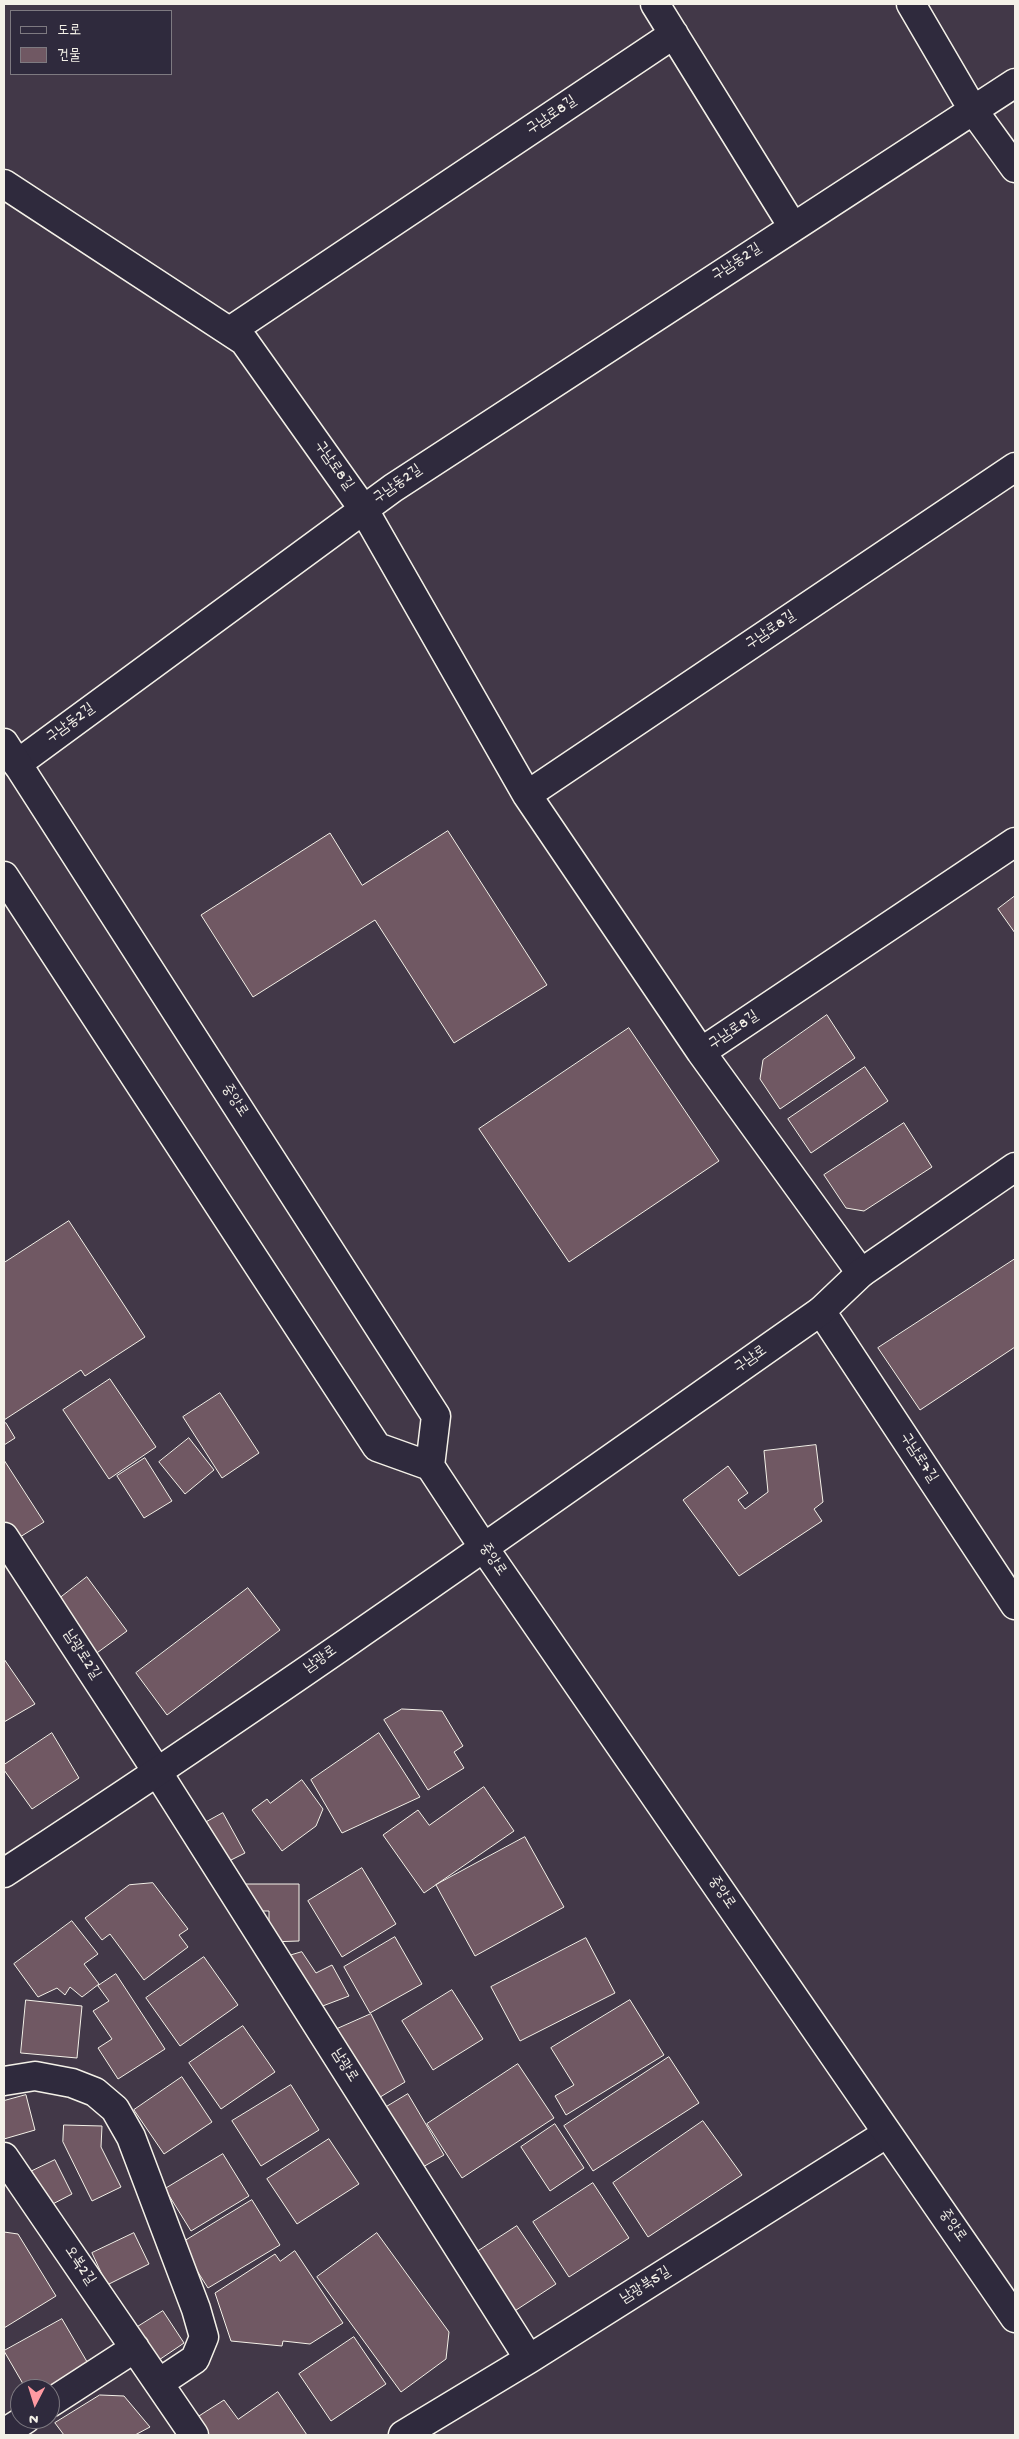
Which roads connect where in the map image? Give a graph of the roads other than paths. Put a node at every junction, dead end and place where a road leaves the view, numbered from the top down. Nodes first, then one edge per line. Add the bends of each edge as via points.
1 (656, 4) edge
2 (910, 4) edge
3 (674, 34) junction
4 (1015, 83) edge
5 (973, 110) junction
6 (1015, 168) edge
7 (4, 184) edge
8 (793, 227) junction
9 (230, 331) junction
10 (1015, 467) edge
11 (364, 510) junction
12 (10, 754) edge
13 (527, 794) junction
14 (1015, 842) edge
15 (4, 876) edge
16 (701, 1052) junction
17 (1015, 1167) edge
18 (861, 1273) junction
19 (821, 1311) junction
20 (430, 1466) junction
21 (4, 1537) edge
22 (484, 1548) junction
23 (1015, 1605) edge
24 (158, 1773) junction
25 (4, 1874) edge
26 (4, 2081) edge
27 (886, 2134) junction
28 (4, 2157) edge
29 (13, 2190) edge
30 (1015, 2318) edge
31 (135, 2348) junction
32 (529, 2359) junction
33 (159, 2383) junction
34 (60, 2397) edge
35 (194, 2435) edge
36 (403, 2435) edge

1 - 3 street
2 - 5 street
3 - 8 street
3 - 9 street, 구남로8길
4 - 5 street, 구남동2길
5 - 6 street
5 - 8 street, 구남동2길
7 - 9 street, 구남로8길
8 - 11 street, 구남동2길 via 392,488
9 - 11 street, 구남로8길 via 244,341
10 - 13 street, 구남로8길
11 - 12 street, 구남동2길
11 - 13 street, 구남로8길
12 - 20 street, 중앙로 via 436,1416
13 - 16 street, 구남로8길
14 - 16 street, 구남로8길
15 - 20 street via 376,1448
16 - 18 street, 구남로8길
17 - 18 street, 구남로
18 - 19 street, 구남로
19 - 22 street, 구남로
19 - 23 street, 구남로7길
20 - 22 street, 중앙로
21 - 24 street, 남광로2길
22 - 24 street, 남광로
22 - 27 street, 중앙로
24 - 25 street, 남광로
24 - 32 street, 남광로
26 - 33 street via 35,2076 72,2082 95,2092 115,2109 131,2137 204,2337 195,2359
27 - 30 street, 중앙로
27 - 32 street, 남광북5길
28 - 29 street, 오복2길
29 - 31 street, 오복2길
31 - 33 street, 오복2길
31 - 34 street
32 - 36 street, 남광북5길
33 - 35 street, 오복2길

